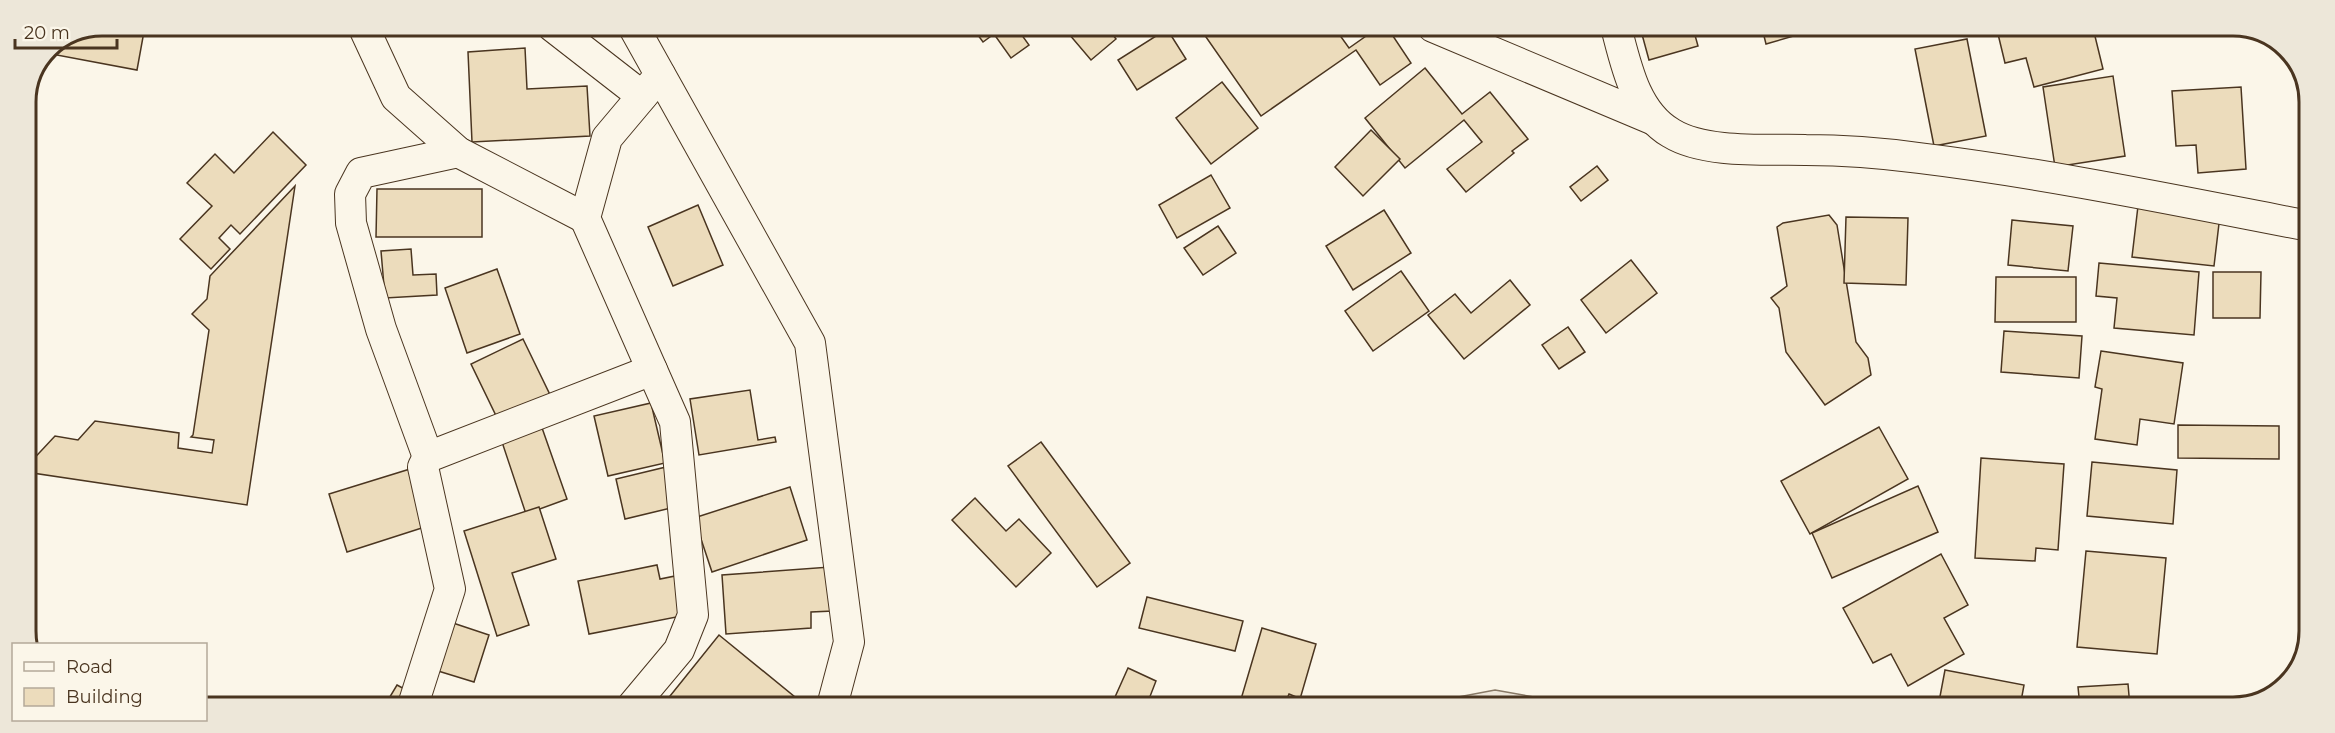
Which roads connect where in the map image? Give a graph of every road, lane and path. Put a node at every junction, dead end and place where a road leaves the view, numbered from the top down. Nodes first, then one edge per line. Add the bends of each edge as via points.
1 (368, 36) edge
2 (569, 36) edge
3 (636, 36) edge
4 (1454, 36) edge
5 (1619, 36) edge
6 (651, 85) junction
7 (1654, 120) junction
8 (458, 152) junction
9 (585, 218) junction
10 (2299, 224) edge
11 (652, 370) junction
12 (428, 457) junction
13 (416, 697) edge
14 (640, 697) edge
15 (834, 697) edge

1 - 8 street via 396,97
2 - 6 street
3 - 6 street
4 - 7 street
5 - 7 street via 1636,91
6 - 9 street via 607,138
6 - 15 street via 810,343 849,642
7 - 10 street via 1672,134 1691,141 1734,149 1928,159 2065,178
8 - 9 street
8 - 12 street via 361,173 350,194 351,223 381,329
9 - 11 street
11 - 12 street
11 - 14 street via 675,422 693,615 679,650
12 - 13 street via 423,467 450,589

